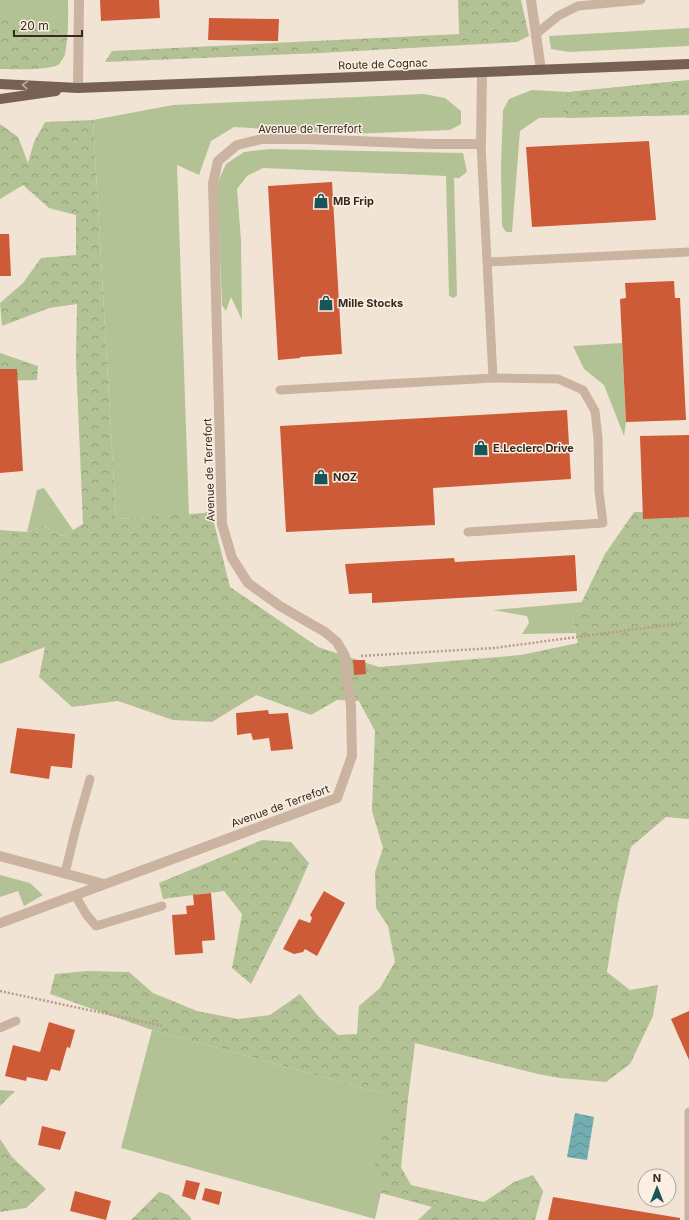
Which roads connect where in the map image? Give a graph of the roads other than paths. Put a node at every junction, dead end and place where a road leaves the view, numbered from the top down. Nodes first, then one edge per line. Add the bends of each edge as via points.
1 (78, 0) edge
2 (531, 0) edge
3 (641, 0) edge
4 (536, 34) junction
5 (689, 64) edge
6 (541, 70) junction
7 (482, 72) junction
8 (0, 84) edge
9 (78, 88) junction
10 (0, 100) edge
11 (481, 144) junction
12 (689, 252) edge
13 (488, 262) junction
14 (493, 378) junction
15 (280, 390) dead end
16 (468, 532) dead end
17 (90, 778) dead end
18 (0, 856) edge
19 (65, 873) junction
20 (104, 884) junction
21 (75, 895) junction
22 (162, 906) dead end
23 (0, 923) edge
24 (16, 1021) dead end
25 (0, 1028) edge
26 (689, 1112) edge
27 (689, 1220) edge

1 - 9 street
2 - 4 street
3 - 4 lane via 578,6 558,16
4 - 6 street
5 - 6 main road, Route de Cognac
6 - 7 main road, Route de Cognac
7 - 9 main road, Route de Cognac
7 - 11 street
9 -> 8 main road, Route de Cognac
9 - 10 main road, Route de Cognac
11 - 13 lane
11 - 20 street, Avenue de Terrefort via 262,139 237,145 218,161 213,183 222,524 232,558 248,583 280,606 325,632 337,642 345,656 352,756 337,798
12 - 13 lane
13 - 14 lane
14 - 15 lane
14 - 16 lane via 558,379 583,390 595,411 603,522
17 - 19 lane
18 - 19 street
19 - 20 street
20 - 21 street, Avenue de Terrefort
21 - 22 lane via 96,926
21 - 23 street, Avenue de Terrefort
24 - 25 lane
26 - 27 lane

